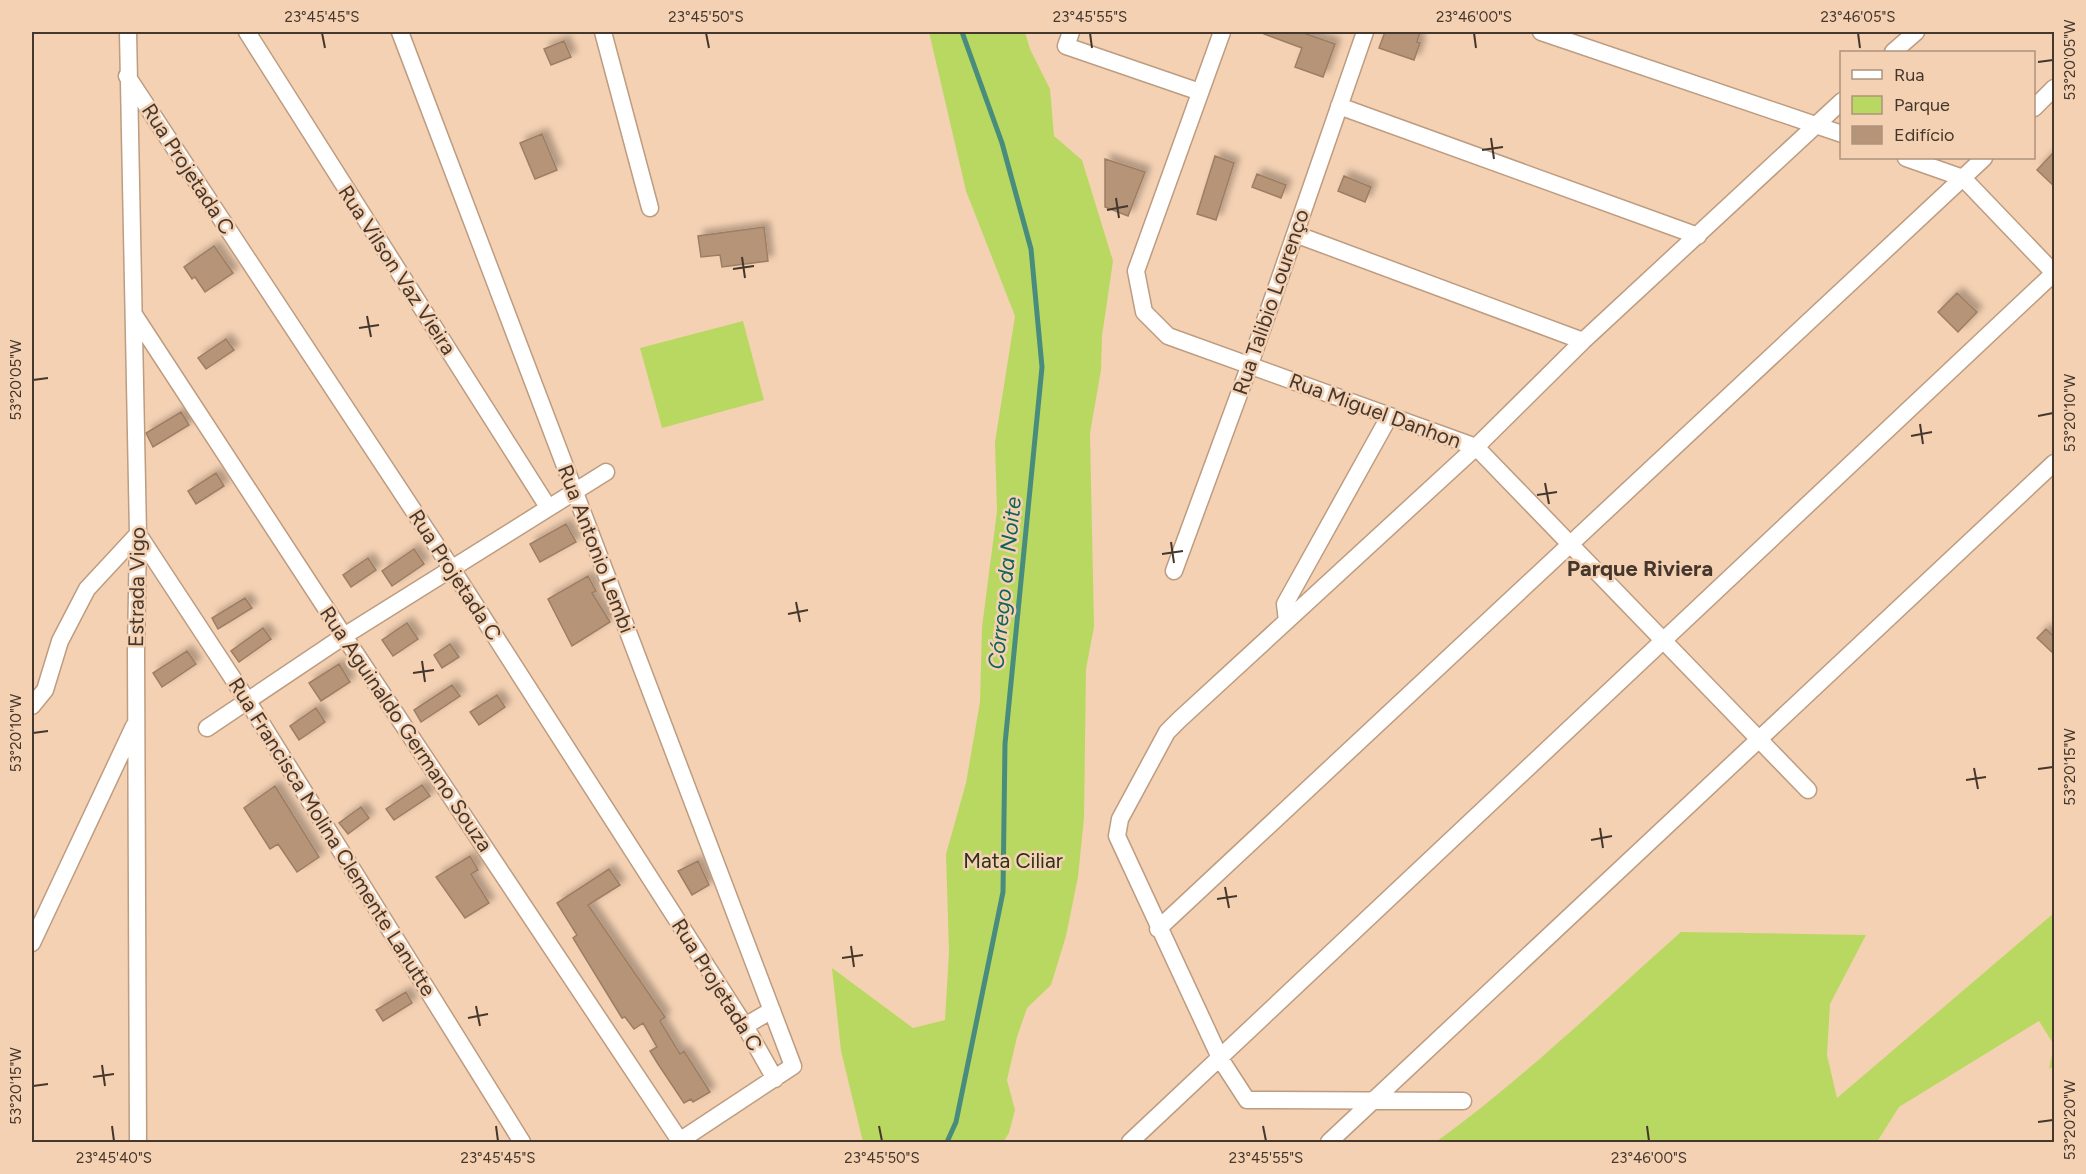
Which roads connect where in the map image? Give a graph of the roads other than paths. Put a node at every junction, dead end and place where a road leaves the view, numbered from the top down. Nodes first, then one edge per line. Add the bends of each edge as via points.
1 (128, 32) edge
2 (247, 32) edge
3 (400, 32) edge
4 (603, 32) edge
5 (1221, 32) edge
6 (1365, 32) edge
7 (1541, 32) edge
8 (1916, 32) edge
9 (1069, 39) edge
10 (1894, 51) edge
11 (128, 76) junction
12 (2055, 88) edge
13 (1200, 92) junction
14 (1840, 103) edge
15 (1339, 106) junction
16 (2035, 107) edge
17 (1816, 125) junction
18 (1840, 133) edge
19 (1909, 159) edge
20 (1983, 159) edge
21 (1963, 178) junction
22 (650, 208) dead end
23 (1295, 234) junction
24 (1698, 236) junction
25 (2055, 273) edge
26 (134, 315) junction
27 (1583, 340) junction
28 (1249, 366) junction
29 (1389, 417) junction
30 (1476, 447) junction
31 (2055, 463) edge
32 (606, 472) dead end
33 (574, 490) junction
34 (548, 507) junction
35 (138, 534) junction
36 (1572, 545) junction
37 (452, 569) junction
38 (1174, 571) dead end
39 (1287, 621) junction
40 (344, 636) junction
41 (1664, 641) junction
42 (247, 700) junction
43 (32, 706) edge
44 (136, 723) junction
45 (207, 728) dead end
46 (1759, 740) junction
47 (1808, 790) dead end
48 (1158, 929) junction
49 (32, 943) edge
50 (772, 1010) junction
51 (745, 1026) junction
52 (1221, 1060) junction
53 (775, 1079) junction
54 (1373, 1101) junction
55 (1463, 1101) dead end
56 (679, 1142) edge
57 (138, 1143) edge
58 (522, 1143) edge
59 (1130, 1143) edge
60 (1329, 1143) edge

1 - 11 street, Estrada Vigo
2 - 34 street, Rua Vilson Vaz Vieira
3 - 33 street, Rua Antonio Lembi
4 - 22 street
5 - 13 street
6 - 15 street, Rua Talibio Lourenço
7 - 17 street
8 - 10 street
9 - 13 street
11 - 26 street, Estrada Vigo
11 - 37 street, Rua Projetada C
12 - 16 street
13 - 28 street, Rua Miguel Danhon via 1136,271 1144,312 1168,336
14 - 17 street
15 - 23 street, Rua Talibio Lourenço
15 - 24 street
17 - 18 street
17 - 24 street
19 - 21 street
20 - 21 street
21 - 25 street
21 - 36 street
23 - 27 street
23 - 28 street, Rua Talibio Lourenço
24 - 27 street
25 - 41 street
26 - 35 street, Estrada Vigo
26 - 40 street, Rua Aguinaldo Germano Souza
27 - 30 street
28 - 29 street, Rua Miguel Danhon
28 - 38 street, Rua Talibio Lourenço
29 - 30 street, Rua Miguel Danhon
29 - 39 street via 1285,604
30 - 36 street, Rua Miguel Danhon
30 - 39 street
31 - 46 street
32 - 33 street
33 - 34 street
33 - 50 street, Rua Antonio Lembi
34 - 37 street
35 - 42 street, Rua Francisca Molina Clemente Lanutte
35 - 43 street via 87,589 60,641 45,690
35 - 44 street, Estrada Vigo
36 - 41 street, Rua Miguel Danhon
36 - 48 street
37 - 40 street
37 - 51 street, Rua Projetada C
39 - 48 street via 1167,732 1120,819 1117,836
40 - 42 street
40 - 56 street, Rua Aguinaldo Germano Souza
41 - 46 street, Rua Miguel Danhon
41 - 52 street
42 - 45 street
42 - 58 street, Rua Francisca Molina Clemente Lanutte
44 - 49 street
44 - 57 street, Estrada Vigo
46 - 47 street, Rua Miguel Danhon
46 - 54 street
48 - 52 street
50 - 51 street
50 - 53 street, Rua Antonio Lembi via 793,1066
51 - 53 street, Rua Projetada C
52 - 54 street via 1247,1100
52 - 59 street
53 - 56 street
54 - 55 street
54 - 60 street

